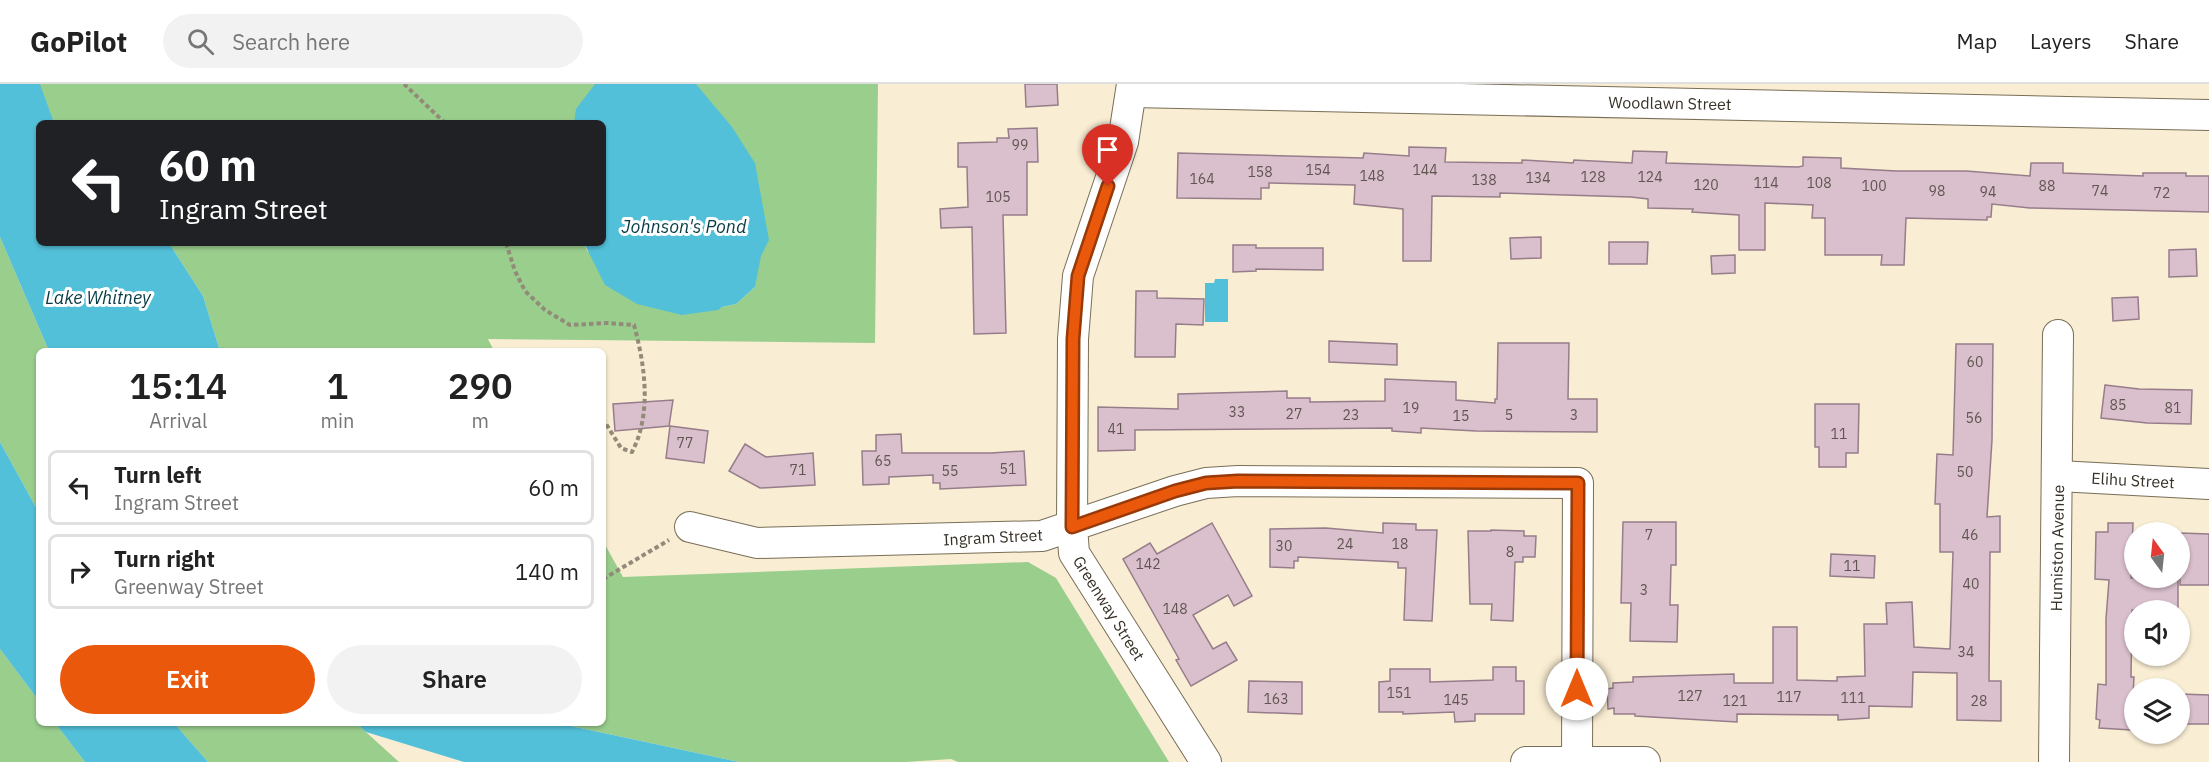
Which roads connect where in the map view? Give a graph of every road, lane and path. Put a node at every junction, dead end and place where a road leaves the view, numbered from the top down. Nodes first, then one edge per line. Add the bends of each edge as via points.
1 (404, 84) edge
2 (1132, 88) edge
3 (2209, 115) edge
4 (442, 120) edge
5 (507, 246) edge
6 (2058, 335) dead end
7 (606, 424) edge
8 (2058, 476) junction
9 (2209, 483) edge
10 (1072, 527) junction
11 (690, 528) joint
12 (606, 577) edge
13 (1577, 761) edge
14 (1206, 762) edge
15 (1526, 762) edge
16 (1645, 762) edge
17 (2054, 762) edge

1 - 4 path
2 - 3 street, Woodlawn Street
2 - 10 street, Greenway Street via 1123,142 1078,276 1073,339
5 - 7 path via 525,291 545,310 570,325 634,325 641,351 644,397 643,424 632,452 621,448
6 - 8 street, Humiston Avenue
8 - 9 street, Elihu Street
8 - 17 street, Humiston Avenue
10 - 11 street, Ingram Street via 1042,536 768,543
10 - 13 street, Ingram Street via 1206,483 1578,483
10 - 14 street, Greenway Street via 1074,553
11 - 12 path
13 - 15 street
13 - 16 street

